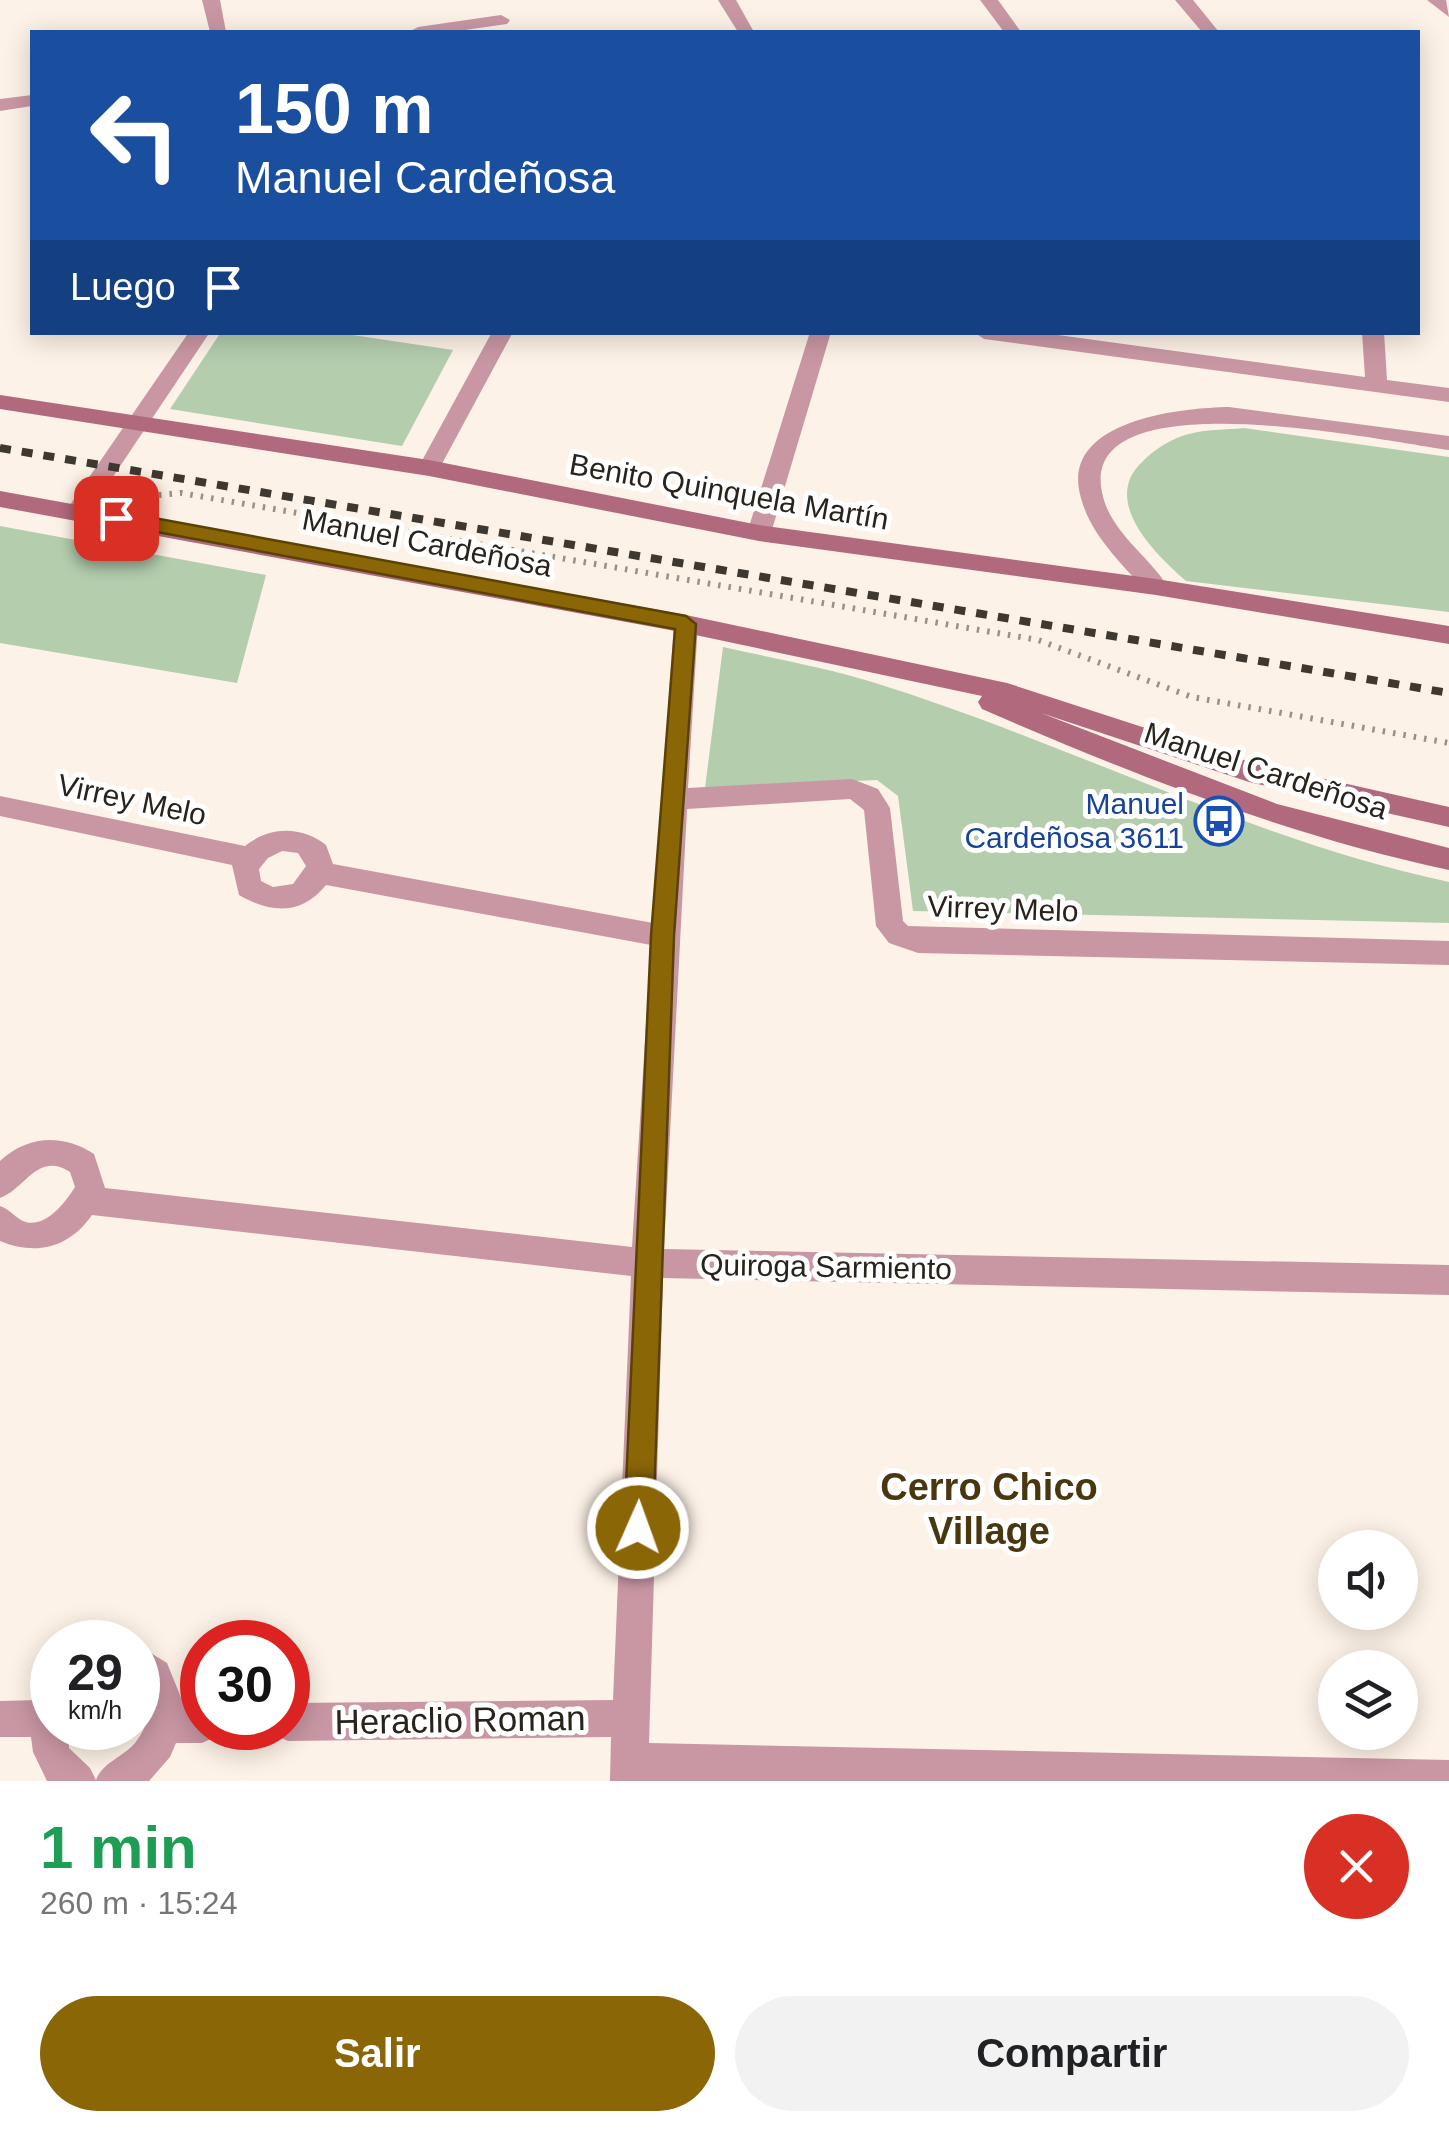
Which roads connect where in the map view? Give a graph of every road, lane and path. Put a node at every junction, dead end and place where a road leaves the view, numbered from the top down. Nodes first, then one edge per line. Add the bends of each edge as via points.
1 (212, 0) edge
2 (494, 0) edge
3 (727, 0) edge
4 (989, 0) edge
5 (1184, 0) edge
6 (1436, 0) edge
7 (1449, 12) edge
8 (503, 26) edge
9 (218, 30) edge
10 (446, 30) edge
11 (745, 30) edge
12 (1012, 30) edge
13 (1209, 30) edge
14 (30, 101) edge
15 (0, 105) edge
16 (198, 335) edge
17 (502, 335) edge
18 (820, 335) edge
19 (1004, 335) edge
20 (1144, 335) edge
21 (1372, 335) edge
22 (1142, 356) junction
23 (1376, 385) junction
24 (1449, 396) edge
25 (0, 402) edge
26 (138, 423) junction
27 (1449, 443) edge
28 (429, 468) junction
29 (94, 486) junction
30 (0, 499) edge
31 (78, 511) junction
32 (759, 533) junction
33 (1156, 587) junction
34 (686, 624) junction
35 (1449, 636) edge
36 (841, 656) junction
37 (1449, 742) edge
38 (674, 799) junction
39 (0, 806) edge
40 (1449, 817) edge
41 (250, 858) junction
42 (1449, 859) edge
43 (320, 873) junction
44 (663, 936) junction
45 (1449, 953) edge
46 (0, 1184) edge
47 (86, 1200) junction
48 (0, 1220) edge
49 (646, 1263) junction
50 (1449, 1280) edge
51 (160, 1684) edge
52 (30, 1717) edge
53 (632, 1718) junction
54 (0, 1719) edge
55 (180, 1719) edge
56 (310, 1722) edge
57 (180, 1727) edge
58 (51, 1750) edge
59 (629, 1771) edge
60 (1449, 1779) edge
61 (78, 1781) edge
62 (114, 1781) edge

1 - 9 street
2 - 8 street
3 - 11 street
4 - 12 street
5 - 13 street
6 - 7 street
8 - 10 street
14 - 15 street
16 - 26 street
17 - 28 street
18 - 32 street
19 - 22 street
20 - 22 street
21 - 23 street
22 - 23 street
23 - 24 street
25 - 26 main road, Benito Quinquela Martín
26 - 28 main road, Benito Quinquela Martín
26 - 29 street
27 - 33 street via 1229,414 1160,419 1127,432 1096,458 1088,480 1112,535
28 - 32 main road, Benito Quinquela Martín
29 - 31 street
29 - 37 path via 152,496 181,493 1038,640 1192,698
30 - 31 main road, Manuel Cardeñosa
31 - 34 main road, Manuel Cardeñosa
32 - 33 main road, Benito Quinquela Martín
33 - 35 main road, Benito Quinquela Martín
34 - 36 main road, Manuel Cardeñosa
34 - 38 street
36 - 40 main road, Manuel Cardeñosa via 1007,692 1250,772
36 - 42 main road, Manuel Cardeñosa via 990,702 1215,796
38 - 44 street
38 - 45 street, Virrey Melo via 852,789 869,796 877,808 890,926 918,941
39 - 41 street, Virrey Melo
41 - 43 street via 268,844 303,842 318,854
41 - 43 street via 248,888 267,898 293,898
43 - 44 street
44 - 49 street
46 - 47 street via 32,1156 61,1152 83,1164 90,1187
47 - 48 street via 48,1233 16,1233
47 - 49 street, Quiroga Sarmiento
49 - 50 street, Quiroga Sarmiento
49 - 53 street
51 - 55 street
52 - 54 street
53 - 56 street, Heraclio Roman
53 - 59 street
57 - 62 street via 143,1764
58 - 61 street via 66,1775
59 - 60 street

